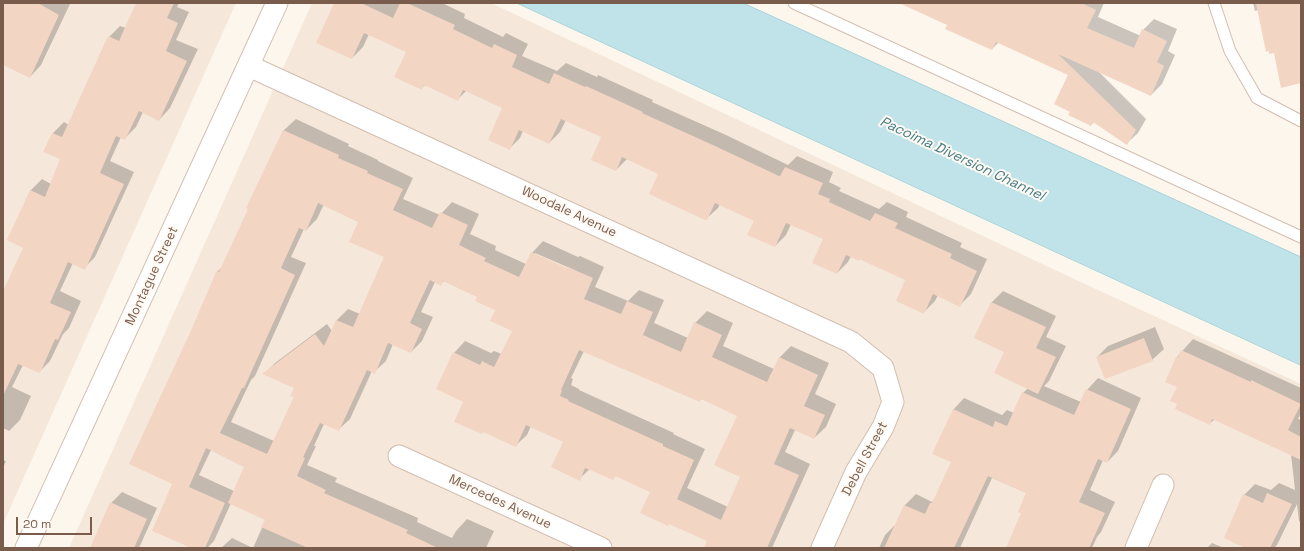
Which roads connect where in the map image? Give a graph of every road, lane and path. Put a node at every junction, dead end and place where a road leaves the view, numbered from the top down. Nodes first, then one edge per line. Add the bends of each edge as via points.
1 (278, 3) edge
2 (794, 3) edge
3 (1214, 3) edge
4 (249, 66) junction
5 (1301, 121) edge
6 (1301, 237) edge
7 (883, 368) joint
8 (399, 456) dead end
9 (1164, 485) dead end
10 (26, 548) edge
11 (601, 548) edge
12 (822, 548) edge
13 (1136, 548) edge

1 - 4 street, Montague Street
2 - 6 lane
3 - 5 lane via 1230,51 1257,98
4 - 7 street, Woodale Avenue via 851,342
4 - 10 street, Montague Street
7 - 12 street, Debell Street via 893,402 883,427 856,472
8 - 11 street, Mercedes Avenue
9 - 13 street

